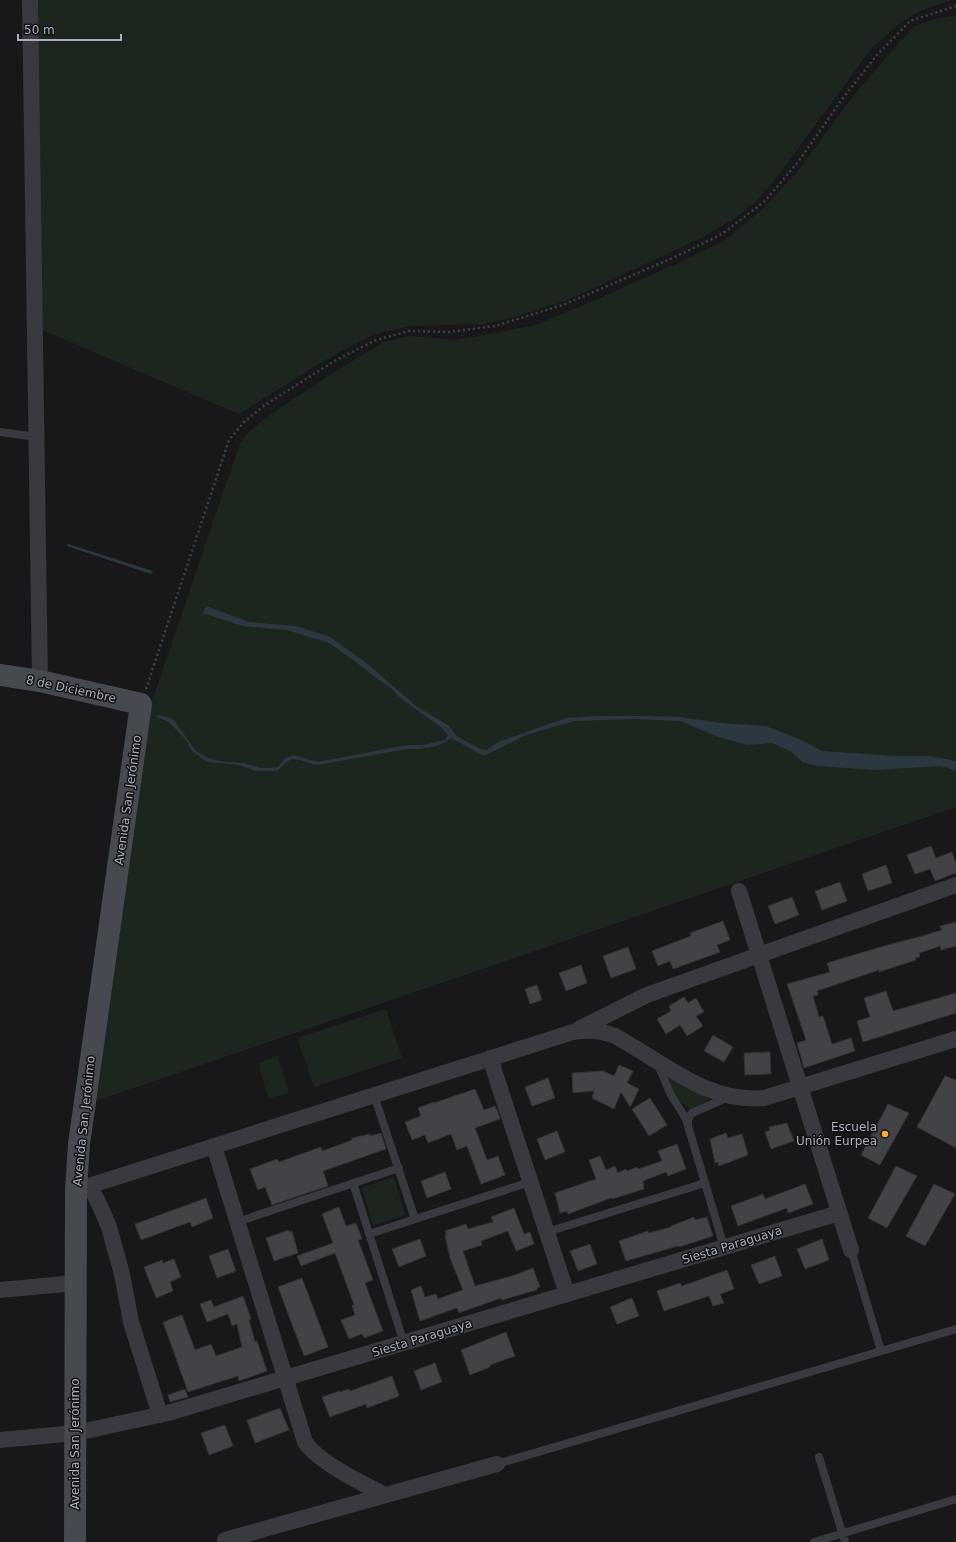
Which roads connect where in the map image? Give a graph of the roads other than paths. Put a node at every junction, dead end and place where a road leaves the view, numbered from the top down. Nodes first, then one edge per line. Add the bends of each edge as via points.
1 (30, 0) edge
2 (0, 432) edge
3 (37, 436) junction
4 (0, 675) edge
5 (40, 681) junction
6 (141, 704) joint
7 (956, 885) edge
8 (738, 891) dead end
9 (758, 955) junction
10 (573, 1032) junction
11 (956, 1039) edge
12 (490, 1058) junction
13 (656, 1061) junction
14 (800, 1087) junction
15 (374, 1095) junction
16 (734, 1097) junction
17 (688, 1127) junction
18 (214, 1146) junction
19 (399, 1168) junction
20 (530, 1182) junction
21 (353, 1183) junction
22 (705, 1183) junction
23 (83, 1188) junction
24 (839, 1213) junction
25 (415, 1219) junction
26 (238, 1222) junction
27 (547, 1232) junction
28 (369, 1234) junction
29 (724, 1247) junction
30 (850, 1250) joint
31 (75, 1284) junction
32 (0, 1290) edge
33 (567, 1294) junction
34 (956, 1329) edge
35 (404, 1343) junction
36 (880, 1351) junction
37 (286, 1378) junction
38 (160, 1415) junction
39 (76, 1433) junction
40 (0, 1440) edge
41 (820, 1457) dead end
42 (497, 1464) joint
43 (385, 1495) junction
44 (956, 1499) edge
45 (843, 1533) junction
46 (75, 1542) edge
47 (226, 1542) edge
48 (814, 1542) edge
49 (845, 1542) edge

1 - 3 street
2 - 3 lane
3 - 5 street
4 - 5 street, 8 de Diciembre
5 - 6 street, 8 de Diciembre
6 - 23 street, Avenida San Jerónimo via 79,1144
7 - 9 street
8 - 9 street
9 - 10 street via 646,995
9 - 14 street
10 - 12 street
10 - 13 street via 603,1031 631,1044
11 - 14 street
12 - 15 street
12 - 20 street
13 - 16 street via 705,1089
13 - 17 lane
14 - 16 street via 764,1098
14 - 24 street
15 - 18 street
15 - 19 lane
16 - 17 lane via 722,1099 692,1113 688,1119
17 - 22 lane
18 - 23 street
18 - 26 street
19 - 21 lane
19 - 25 lane
20 - 25 lane
20 - 27 street
21 - 26 lane
21 - 28 lane
22 - 27 lane
22 - 29 lane
23 - 31 street, Avenida San Jerónimo
23 - 38 street via 100,1206 109,1227 122,1274 131,1322
24 - 29 street, Siesta Paraguaya
24 - 30 street
25 - 28 lane
26 - 37 street
27 - 33 street
28 - 35 lane
29 - 33 street, Siesta Paraguaya
30 - 36 lane
31 - 32 street
31 - 39 street, Avenida San Jerónimo
33 - 35 street, Siesta Paraguaya
34 - 36 lane
35 - 37 street, Siesta Paraguaya
36 - 42 lane
37 - 38 street, Siesta Paraguaya
37 - 43 street via 305,1442 310,1450 359,1482
38 - 39 street, Siesta Paraguaya
39 - 40 street, Siesta Paraguaya
39 - 46 street, Avenida San Jerónimo
41 - 45 lane
42 - 43 street
43 - 47 street via 225,1540
44 - 45 lane
45 - 48 lane
45 - 49 lane

